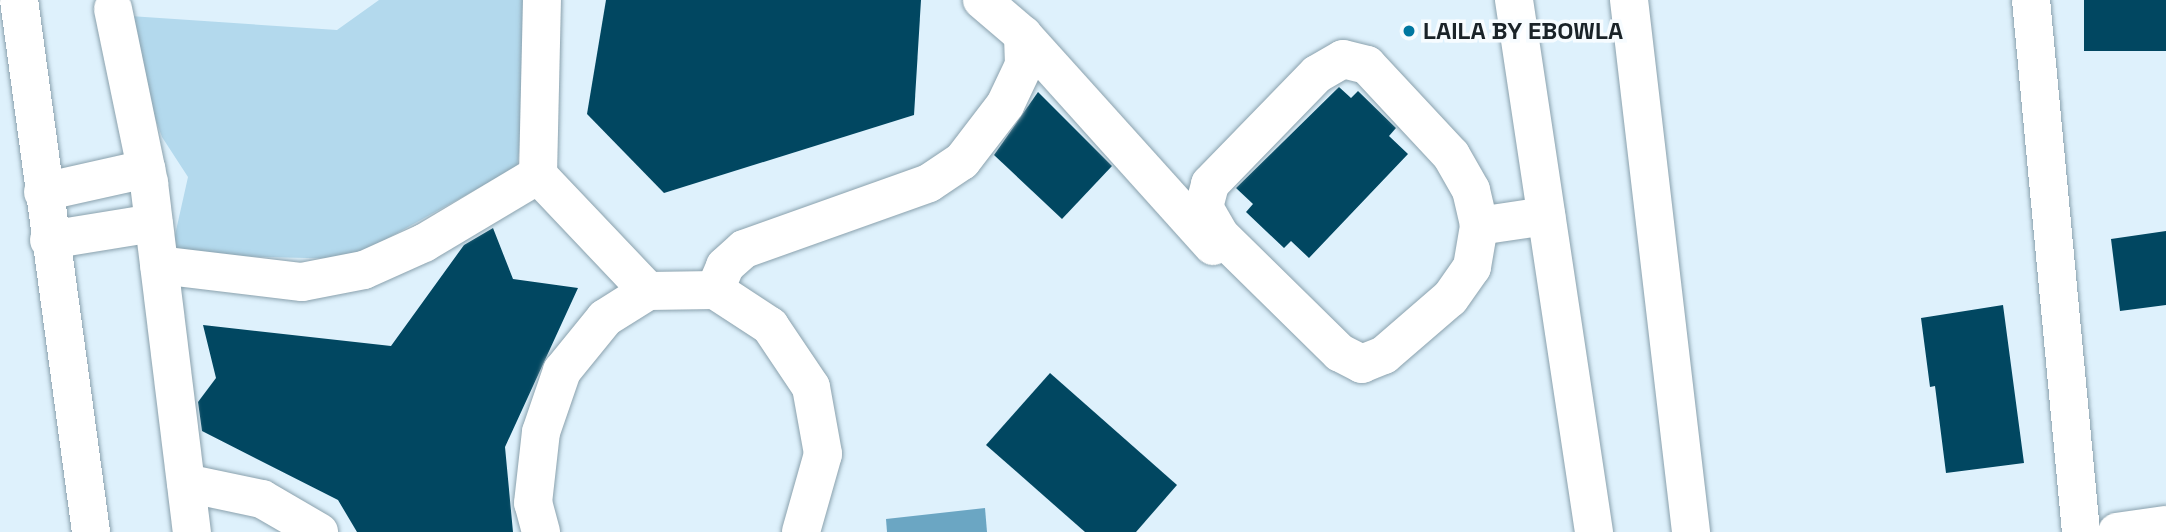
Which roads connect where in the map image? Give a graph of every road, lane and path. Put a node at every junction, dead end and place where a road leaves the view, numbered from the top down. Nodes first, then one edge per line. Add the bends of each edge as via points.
1 (19, 0) edge
2 (542, 0) edge
3 (982, 0) edge
4 (1514, 0) edge
5 (1629, 0) edge
6 (2031, 0) edge
7 (111, 3) edge
8 (1023, 35) junction
9 (146, 169) junction
10 (537, 175) junction
11 (43, 192) junction
12 (1546, 216) junction
13 (154, 223) junction
14 (1479, 226) junction
15 (50, 240) junction
16 (159, 265) junction
17 (715, 290) junction
18 (648, 291) junction
19 (1312, 357) dead end
20 (186, 483) junction
21 (2166, 525) edge
22 (91, 532) edge
23 (192, 532) edge
24 (319, 532) edge
25 (541, 532) edge
26 (801, 532) edge
27 (1594, 532) edge
28 (1691, 532) edge
29 (2081, 532) edge
30 (2117, 532) edge

1 - 11 street
2 - 10 street
3 - 8 street
4 - 12 street
5 - 28 street
6 - 29 street
7 - 9 street
8 - 17 street via 1024,65 1010,95 962,161 929,183 744,249 725,266
8 - 19 street
9 - 11 street
9 - 13 street
10 - 16 street via 424,243 364,270 302,282
10 - 18 street
11 - 15 street
12 - 14 street
12 - 27 street
13 - 15 street
13 - 16 street
14 - 14 street via 1471,190 1451,155 1367,65 1343,59 1317,74 1210,184 1205,207 1220,235 1340,353 1362,364 1384,355 1450,298 1472,267
15 - 22 street
16 - 20 street
17 - 18 street
17 - 26 street via 770,326 811,387 823,454
18 - 25 street via 605,318 562,371 541,432 533,503
20 - 23 street
20 - 24 street via 262,499
21 - 30 street

